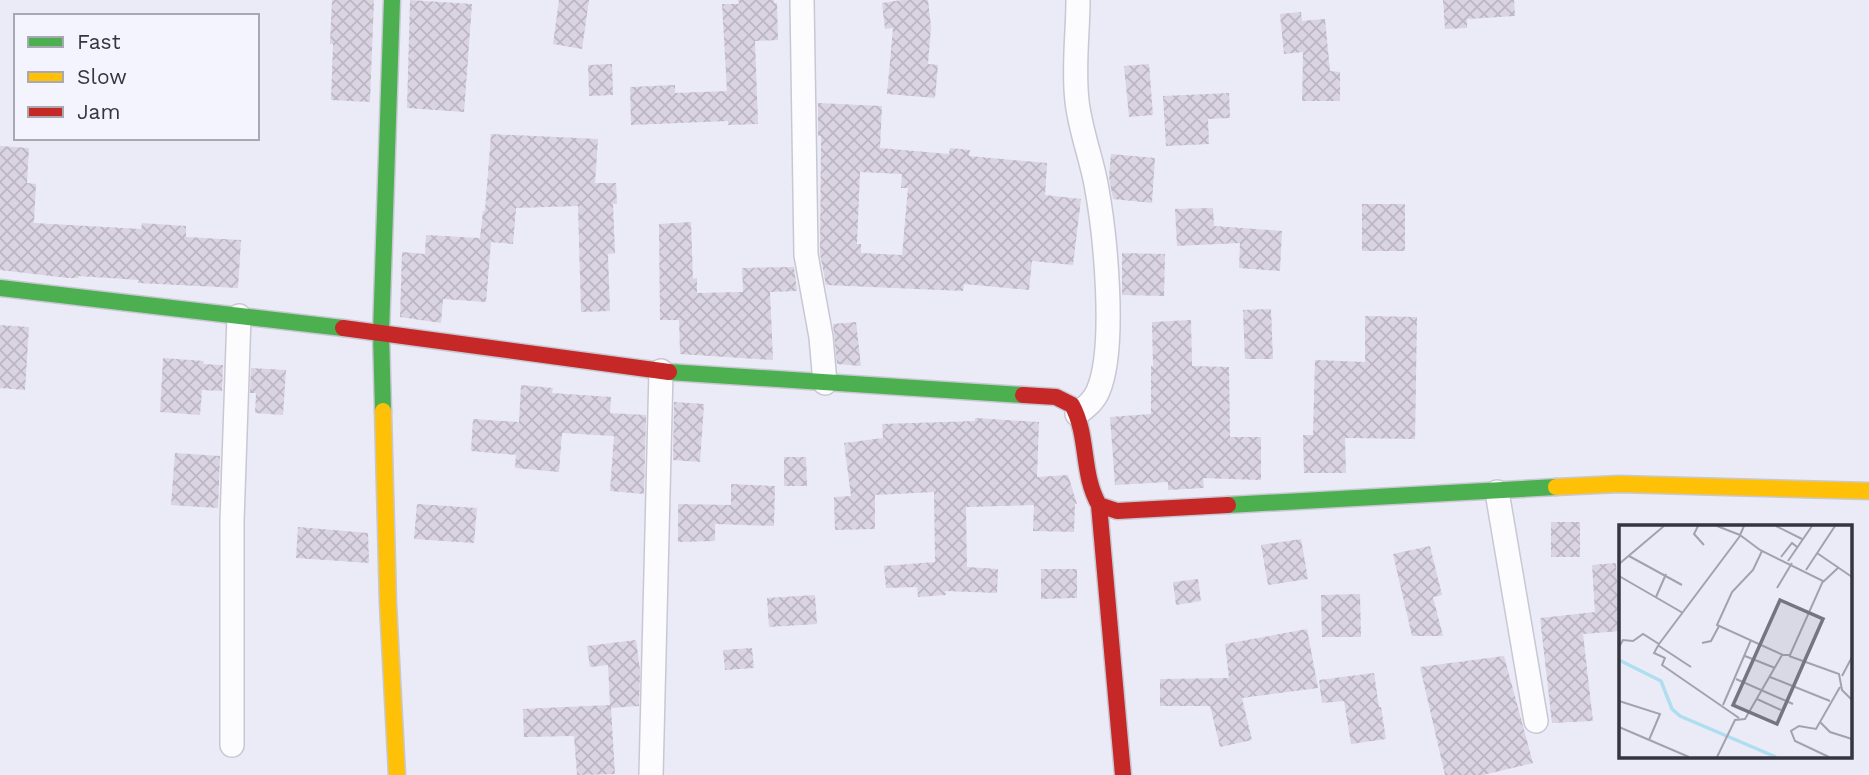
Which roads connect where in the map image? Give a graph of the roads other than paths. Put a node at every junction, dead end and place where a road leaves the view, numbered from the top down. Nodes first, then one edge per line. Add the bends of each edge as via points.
1 (392, 0) edge
2 (802, 0) edge
3 (1078, 0) edge
4 (0, 288) edge
5 (239, 316) junction
6 (381, 332) junction
7 (661, 371) junction
8 (825, 383) junction
9 (1077, 414) junction
10 (1869, 491) edge
11 (1497, 492) junction
12 (1100, 505) junction
13 (1536, 721) dead end
14 (232, 745) dead end
15 (397, 775) edge
16 (650, 775) edge
17 (1123, 775) edge

1 - 6 street
2 - 8 street via 806,255
3 - 9 street via 1077,103 1096,187 1108,307 1102,381 1094,400
4 - 5 street
5 - 6 street
5 - 14 street via 232,521
6 - 7 street
6 - 15 street
7 - 8 street
7 - 16 street
8 - 9 street via 1056,397 1072,405
9 - 12 street via 1086,471
10 - 11 street via 1619,484
11 - 12 street via 1134,511
11 - 13 street
12 - 17 street

